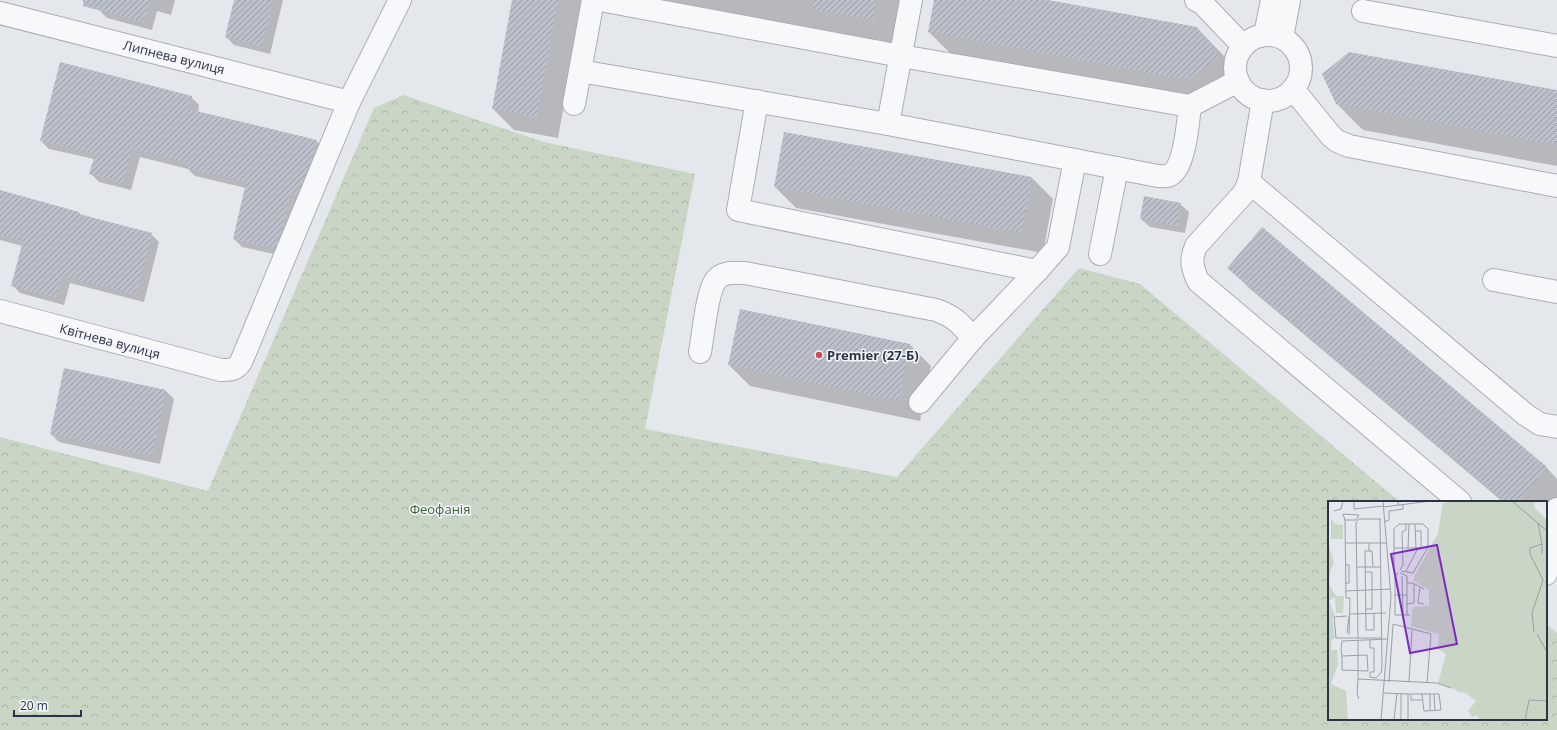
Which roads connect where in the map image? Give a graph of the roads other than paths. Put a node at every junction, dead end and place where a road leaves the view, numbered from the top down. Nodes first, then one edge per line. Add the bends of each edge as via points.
1 (400, 0) edge
2 (594, 0) edge
3 (600, 0) edge
4 (911, 0) edge
5 (1196, 0) edge
6 (1272, 0) edge
7 (1289, 0) edge
8 (1363, 11) dead end
9 (0, 13) edge
10 (1273, 37) junction
11 (1243, 46) junction
12 (1557, 46) edge
13 (901, 56) junction
14 (580, 71) junction
15 (1238, 81) junction
16 (1293, 89) junction
17 (1263, 100) junction
18 (349, 102) junction
19 (758, 102) junction
20 (574, 104) dead end
21 (1190, 106) junction
22 (888, 124) junction
23 (1075, 160) junction
24 (1116, 168) junction
25 (1249, 182) junction
26 (1557, 186) edge
27 (1100, 254) dead end
28 (1037, 270) junction
29 (1494, 280) dead end
30 (1557, 292) edge
31 (0, 311) edge
32 (973, 338) junction
33 (700, 352) dead end
34 (920, 402) dead end
35 (1557, 427) edge
36 (1459, 501) edge
37 (1557, 509) edge
38 (1547, 568) edge
39 (1547, 575) edge
40 (1557, 582) edge

1 - 18 street
2 - 14 street
3 - 13 street
4 - 13 street
5 - 11 street via 1202,3
6 - 10 street
7 - 10 street
8 - 12 street
9 - 18 street, Липнева вулиця
10 - 11 street via 1252,39
10 - 16 street via 1290,44 1297,52 1300,72
11 - 15 street via 1235,65
13 - 21 street
13 - 22 street
14 - 19 street
14 - 20 street
15 - 17 street via 1248,94
15 - 21 street
16 - 17 street via 1281,98
16 - 26 street via 1331,136 1343,144
17 - 25 street
18 - 31 street, Квітнева вулиця via 237,367 220,370
19 - 22 street
19 - 28 street via 738,210
21 - 24 street via 1177,170 1169,176 1158,176
22 - 23 street
23 - 24 street
23 - 28 street via 1058,247
24 - 27 street
25 - 35 street via 1526,415 1540,424
25 - 36 street via 1244,193 1196,246 1192,255 1198,281
28 - 32 street
29 - 30 street
32 - 33 street via 950,315 936,310 729,272 716,279 710,293
32 - 34 street
37 - 38 street
39 - 40 street

